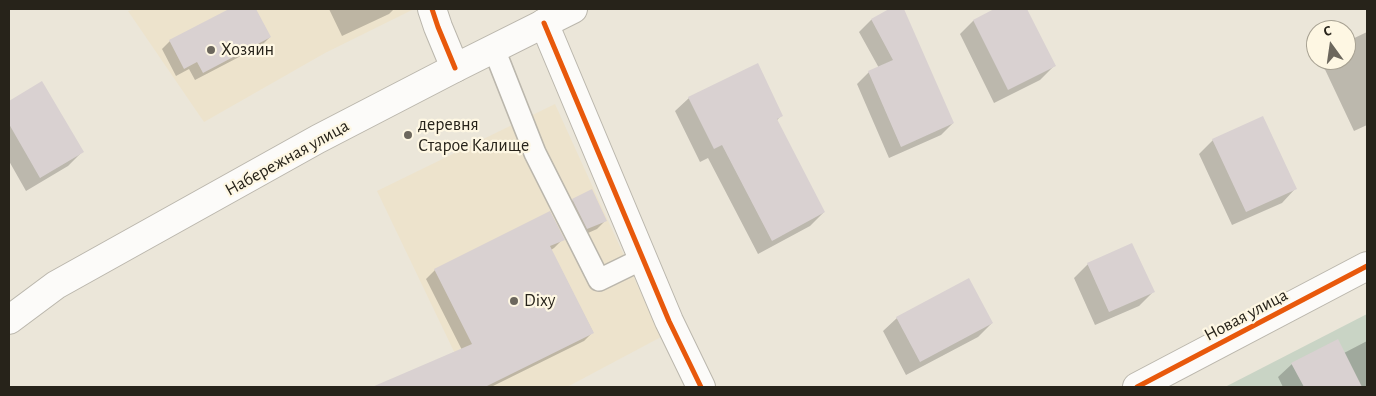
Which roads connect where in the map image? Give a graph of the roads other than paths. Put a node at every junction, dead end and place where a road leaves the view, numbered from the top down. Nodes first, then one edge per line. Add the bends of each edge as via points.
1 (432, 9) edge
2 (574, 9) edge
3 (544, 23) junction
4 (494, 49) junction
5 (455, 68) junction
6 (642, 259) junction
7 (1367, 266) edge
8 (9, 320) edge
9 (701, 387) edge
10 (1137, 387) edge

1 - 5 street
2 - 3 street, Набережная улица
3 - 4 street, Набережная улица
3 - 6 street
4 - 5 street, Набережная улица
4 - 6 lane via 535,153 599,280
5 - 8 street, Набережная улица via 318,139 56,285
6 - 9 street
7 - 10 street, Новая улица

